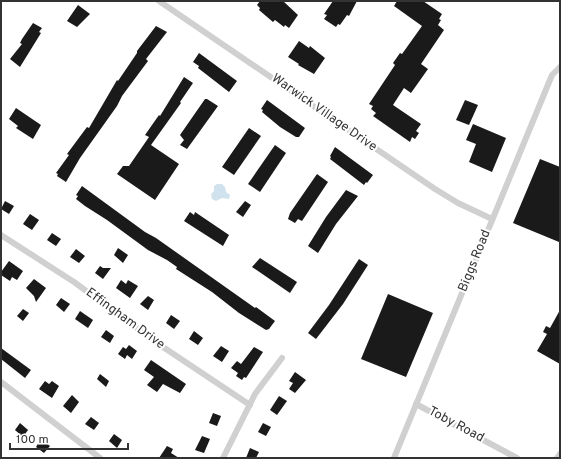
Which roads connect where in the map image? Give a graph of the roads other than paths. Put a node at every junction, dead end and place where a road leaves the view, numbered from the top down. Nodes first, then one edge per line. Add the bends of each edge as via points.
1 (159, 1) edge
2 (560, 67) edge
3 (492, 219) junction
4 (1, 234) edge
5 (282, 358) dead end
6 (1, 382) edge
7 (416, 404) junction
8 (250, 405) junction
9 (560, 454) edge
10 (100, 458) edge
11 (223, 458) edge
12 (394, 458) edge
13 (517, 458) edge
14 (557, 458) edge

1 - 3 street, Warwick Village Drive via 435,189
2 - 3 street, Biggs Road via 552,75
3 - 7 street, Biggs Road
4 - 8 street, Effingham Drive
5 - 8 street
6 - 10 street
7 - 12 street, Biggs Road
7 - 13 street, Toby Road
8 - 11 street
9 - 14 street

